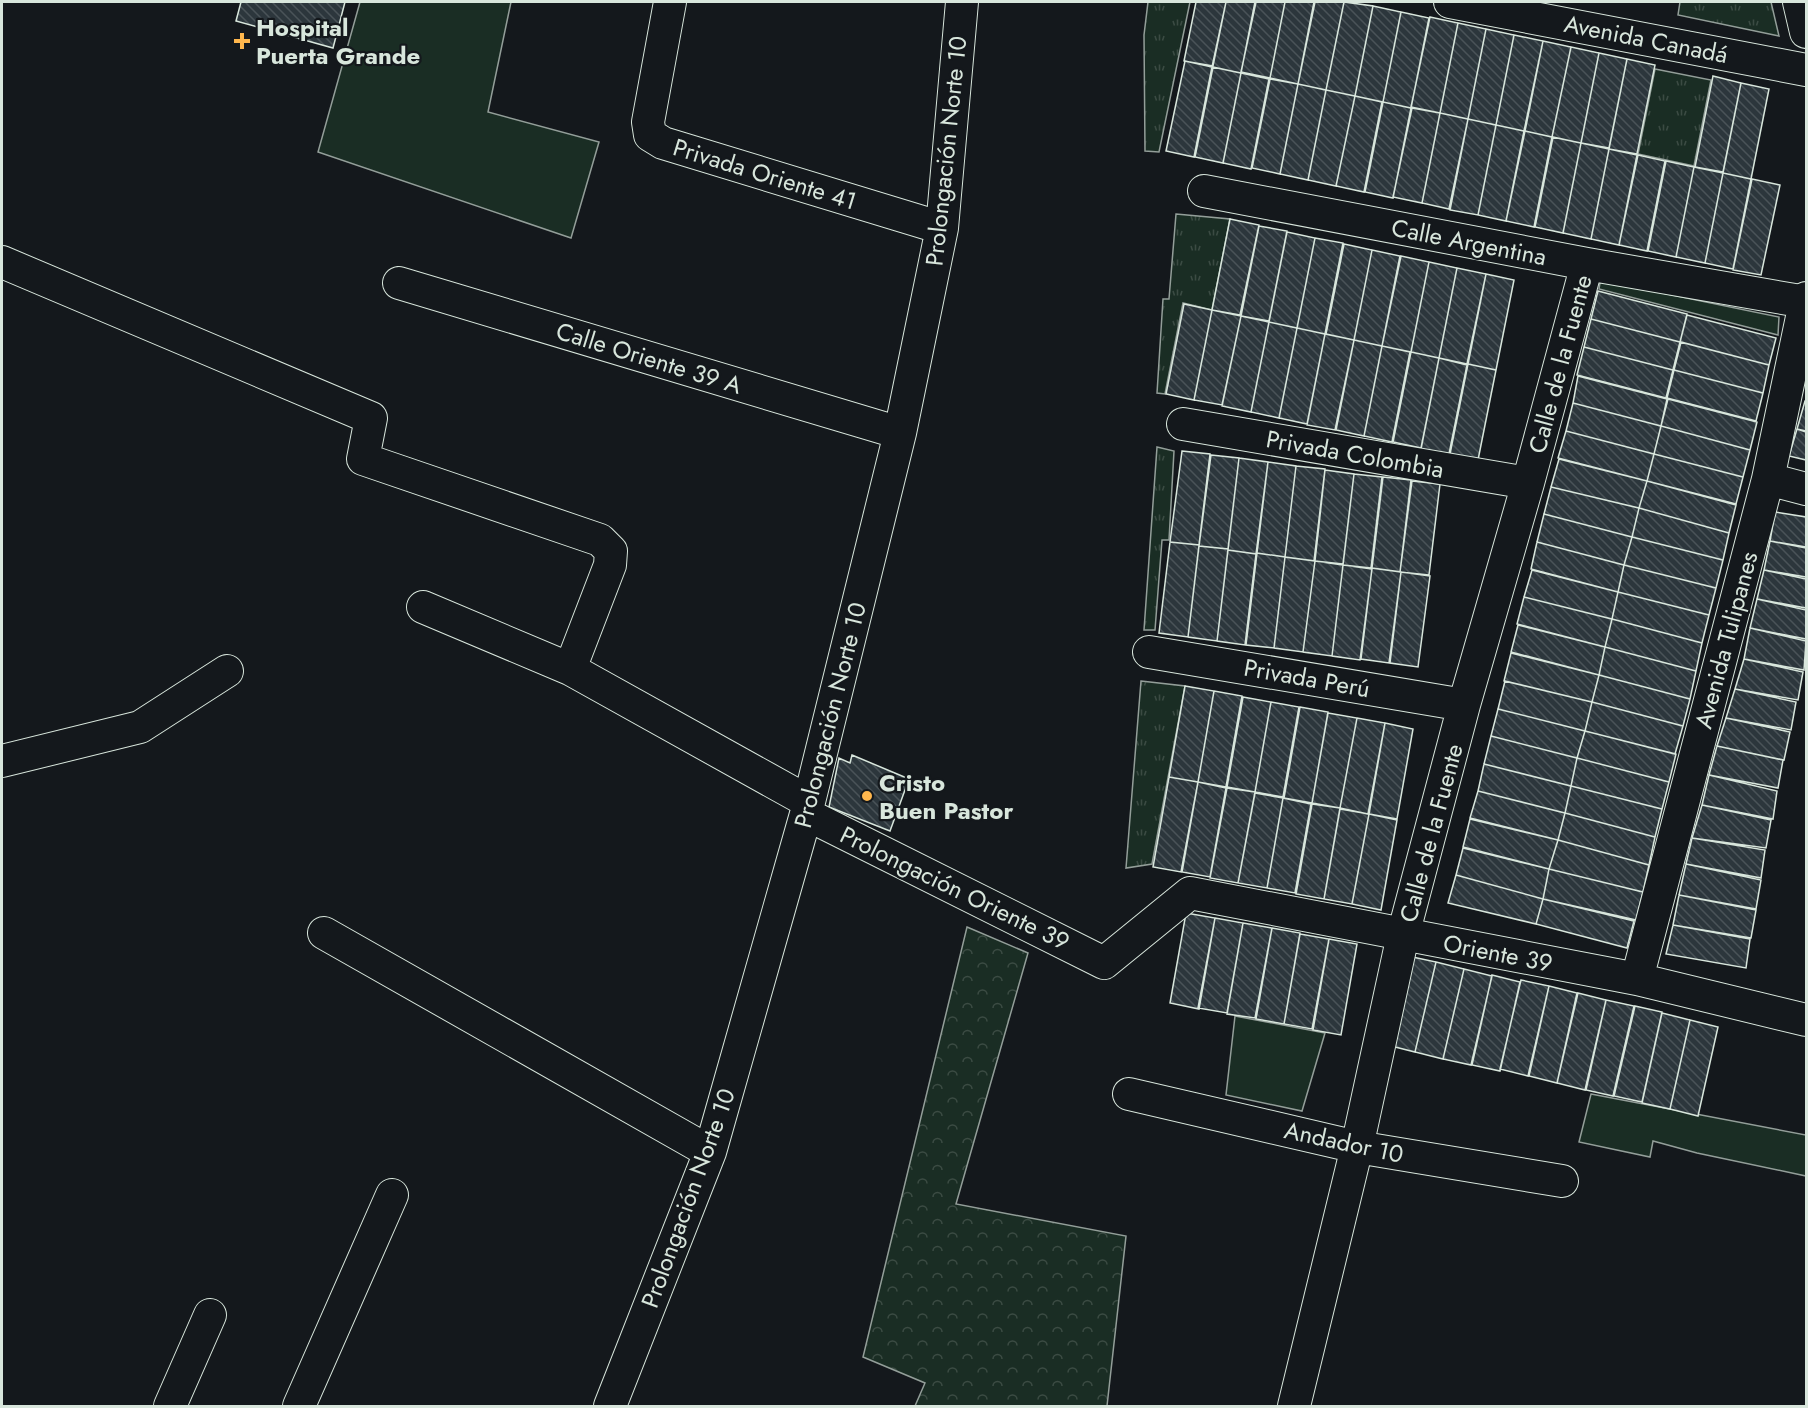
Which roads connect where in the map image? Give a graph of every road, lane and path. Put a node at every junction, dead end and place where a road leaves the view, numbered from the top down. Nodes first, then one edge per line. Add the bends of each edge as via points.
1 (670, 2) edge
2 (962, 2) edge
3 (1450, 2) edge
4 (1799, 2) edge
5 (1806, 32) edge
6 (1806, 70) edge
7 (1204, 191) dead end
8 (942, 228) junction
9 (2, 262) edge
10 (1587, 264) junction
11 (399, 283) dead end
12 (1806, 300) edge
13 (1183, 424) dead end
14 (900, 433) junction
15 (1768, 479) junction
16 (1528, 483) junction
17 (1806, 489) edge
18 (423, 607) dead end
19 (1149, 652) dead end
20 (570, 669) junction
21 (227, 671) dead end
22 (1464, 705) junction
23 (2, 761) edge
24 (807, 808) junction
25 (324, 933) dead end
26 (1403, 935) junction
27 (1104, 963) joint
28 (1637, 979) junction
29 (1806, 1020) edge
30 (1129, 1094) dead end
31 (1357, 1147) junction
32 (710, 1152) junction
33 (1562, 1180) dead end
34 (392, 1195) dead end
35 (210, 1315) dead end
36 (170, 1407) edge
37 (299, 1407) edge
38 (610, 1407) edge
39 (1294, 1407) edge

1 - 8 street, Privada Oriente 41 via 648,122 650,135 663,143
2 - 8 street, Prolongación Norte 10
3 - 6 street, Avenida Canadá
4 - 5 street
7 - 10 street, Calle Argentina
8 - 14 street, Prolongación Norte 10
9 - 20 street via 371,418 363,459 600,540 611,551 610,565
10 - 12 street, Calle Argentina
10 - 16 street, Calle de la Fuente
11 - 14 street, Calle Oriente 39 A
12 - 15 street, Avenida Tulipanes
13 - 16 street, Privada Colombia
14 - 24 street, Prolongación Norte 10
15 - 17 street
15 - 28 street, Avenida Tulipanes
16 - 22 street, Calle de la Fuente
18 - 20 street, Prolongación Oriente 39
19 - 22 street, Privada Perú
20 - 24 street, Prolongación Oriente 39
21 - 23 street via 140,727
22 - 26 street, Calle de la Fuente
24 - 27 street, Prolongación Oriente 39
24 - 32 street, Prolongación Norte 10
25 - 32 street
26 - 27 street, Oriente 39 via 1190,893
26 - 28 street, Oriente 39
26 - 31 street, Calle de la Fuente
28 - 29 street, Oriente 39
30 - 31 street, Andador 10
31 - 33 street, Andador 10
31 - 39 street, Calle de la Fuente
32 - 38 street, Prolongación Norte 10
34 - 37 street
35 - 36 street

